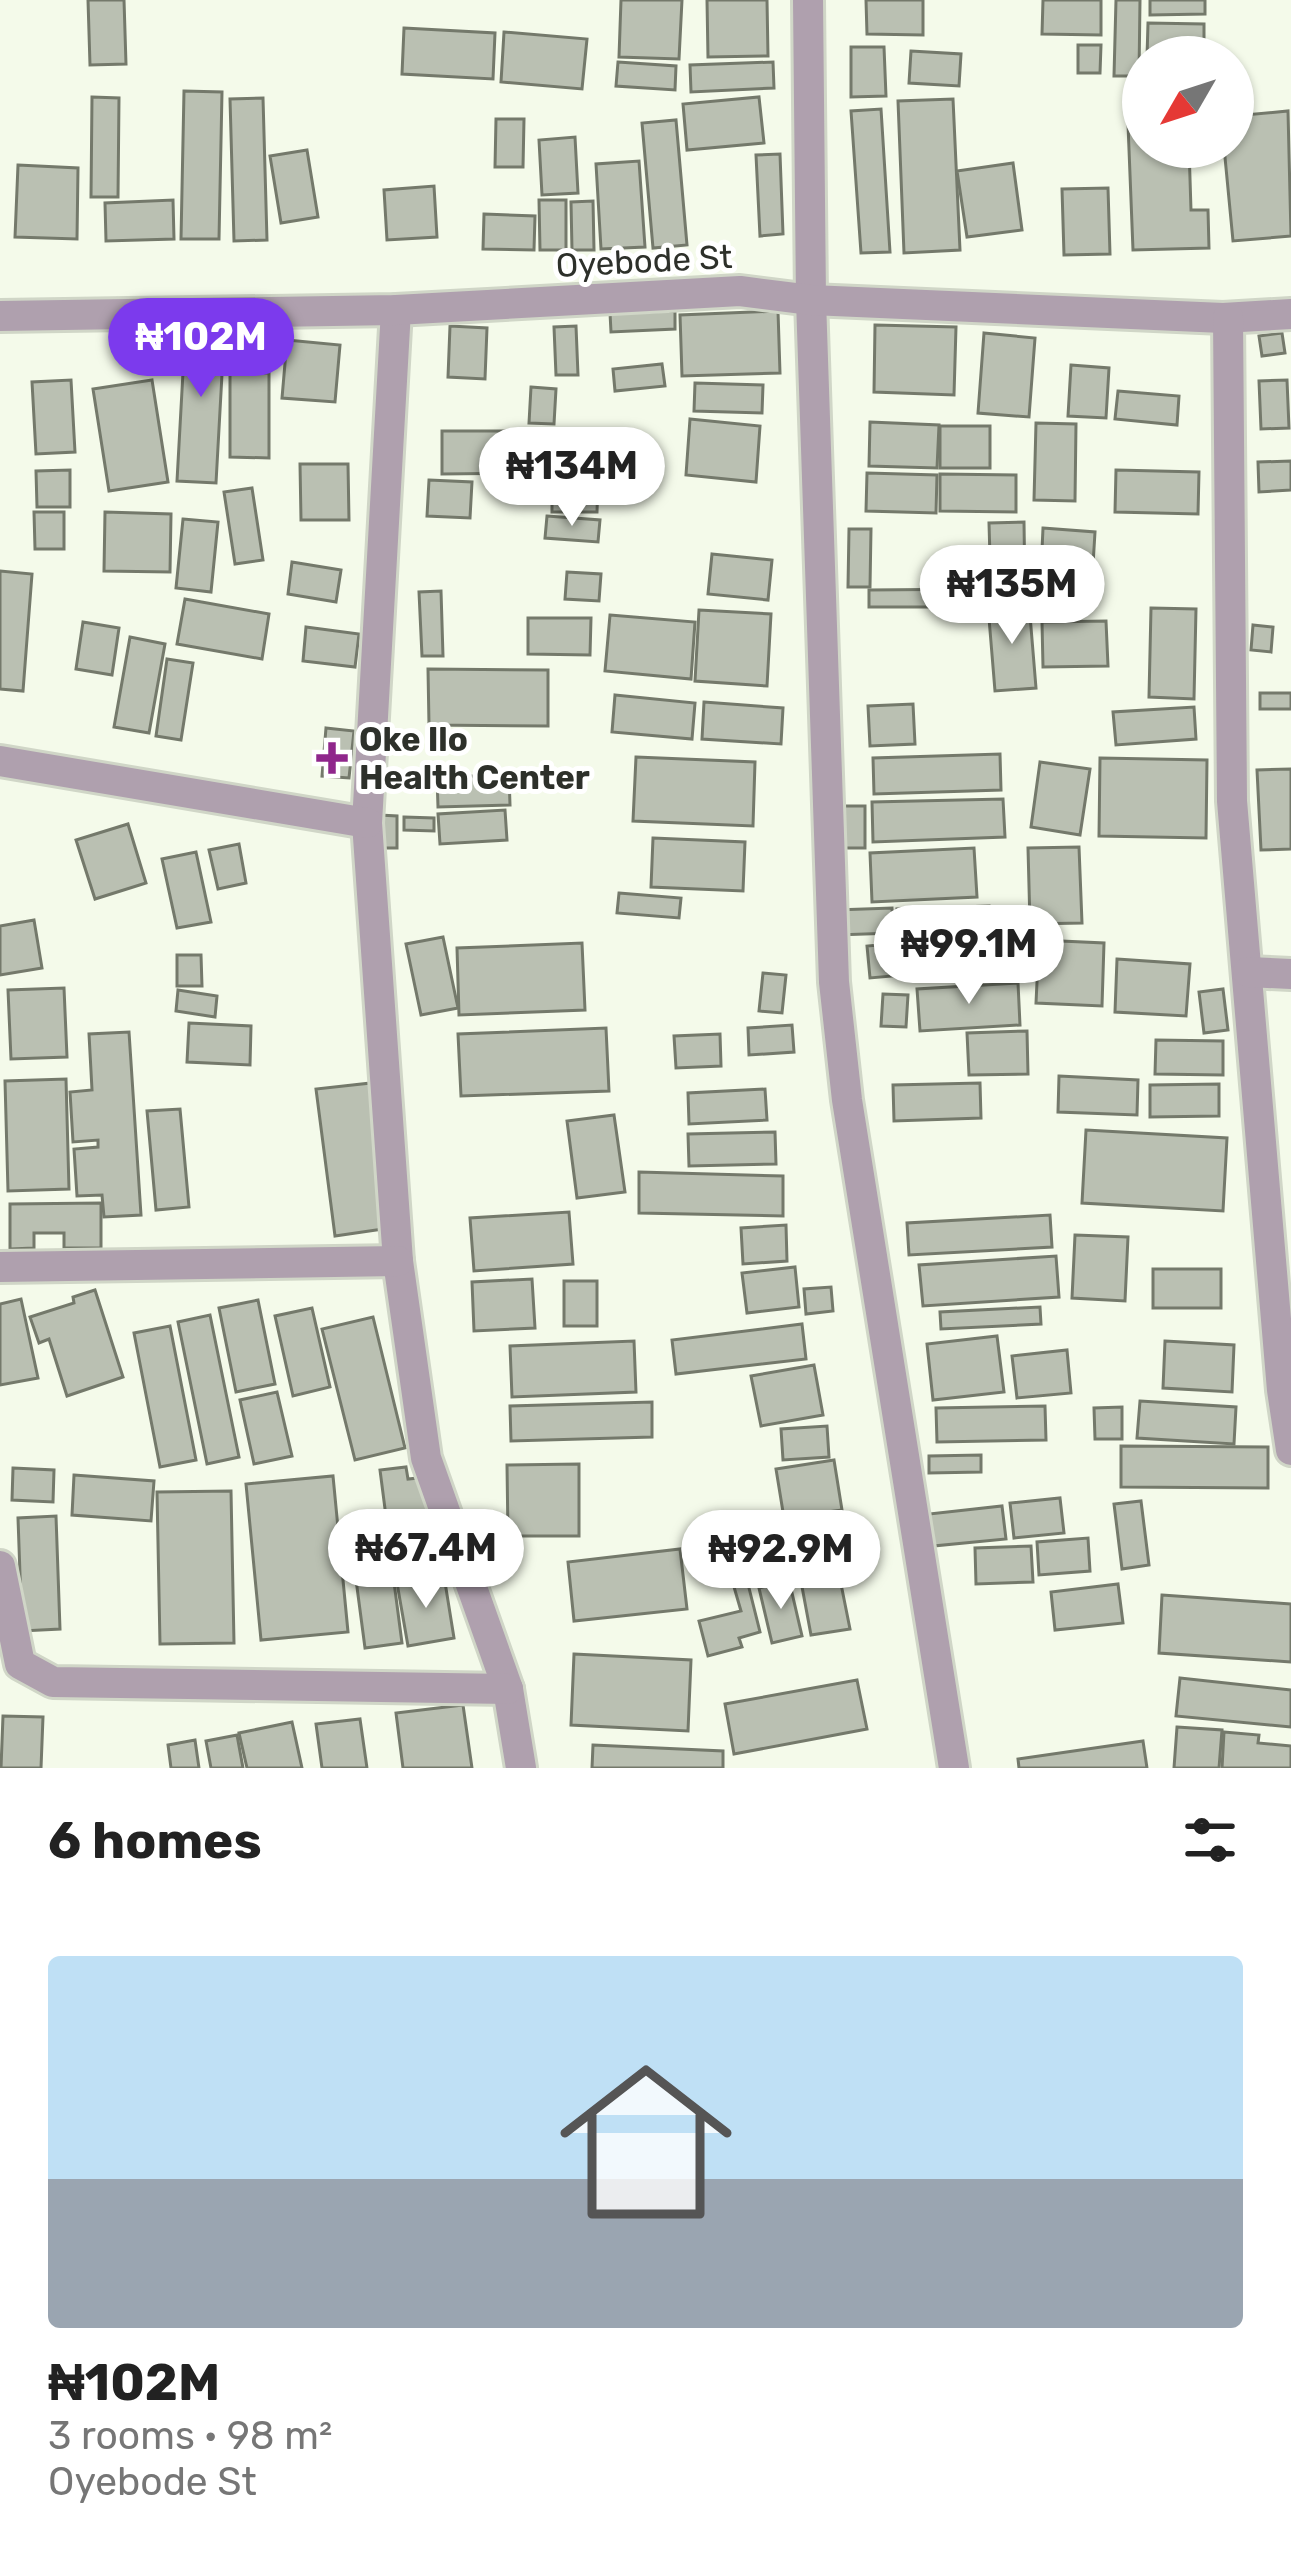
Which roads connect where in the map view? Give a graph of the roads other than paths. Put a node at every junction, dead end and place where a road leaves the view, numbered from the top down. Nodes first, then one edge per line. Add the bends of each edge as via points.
1 (808, 0) edge
2 (811, 300) junction
3 (396, 310) junction
4 (1291, 314) edge
5 (0, 316) edge
6 (1228, 318) junction
7 (0, 761) edge
8 (367, 823) junction
9 (1248, 972) junction
10 (1291, 974) edge
11 (398, 1261) junction
12 (0, 1267) edge
13 (1291, 1450) edge
14 (0, 1566) edge
15 (508, 1689) junction
16 (520, 1768) edge
17 (954, 1768) edge

1 - 2 street
2 - 3 street, Oyebode St via 740,291
2 - 6 street, Oyebode St
2 - 17 street via 834,982
3 - 5 street, Oyebode St
3 - 8 street
4 - 6 street, Oyebode St
6 - 9 street via 1232,801
7 - 8 street
8 - 11 street
9 - 10 street
9 - 13 street
11 - 12 street
11 - 15 street via 426,1458
14 - 15 street via 20,1664 53,1682
15 - 16 street

